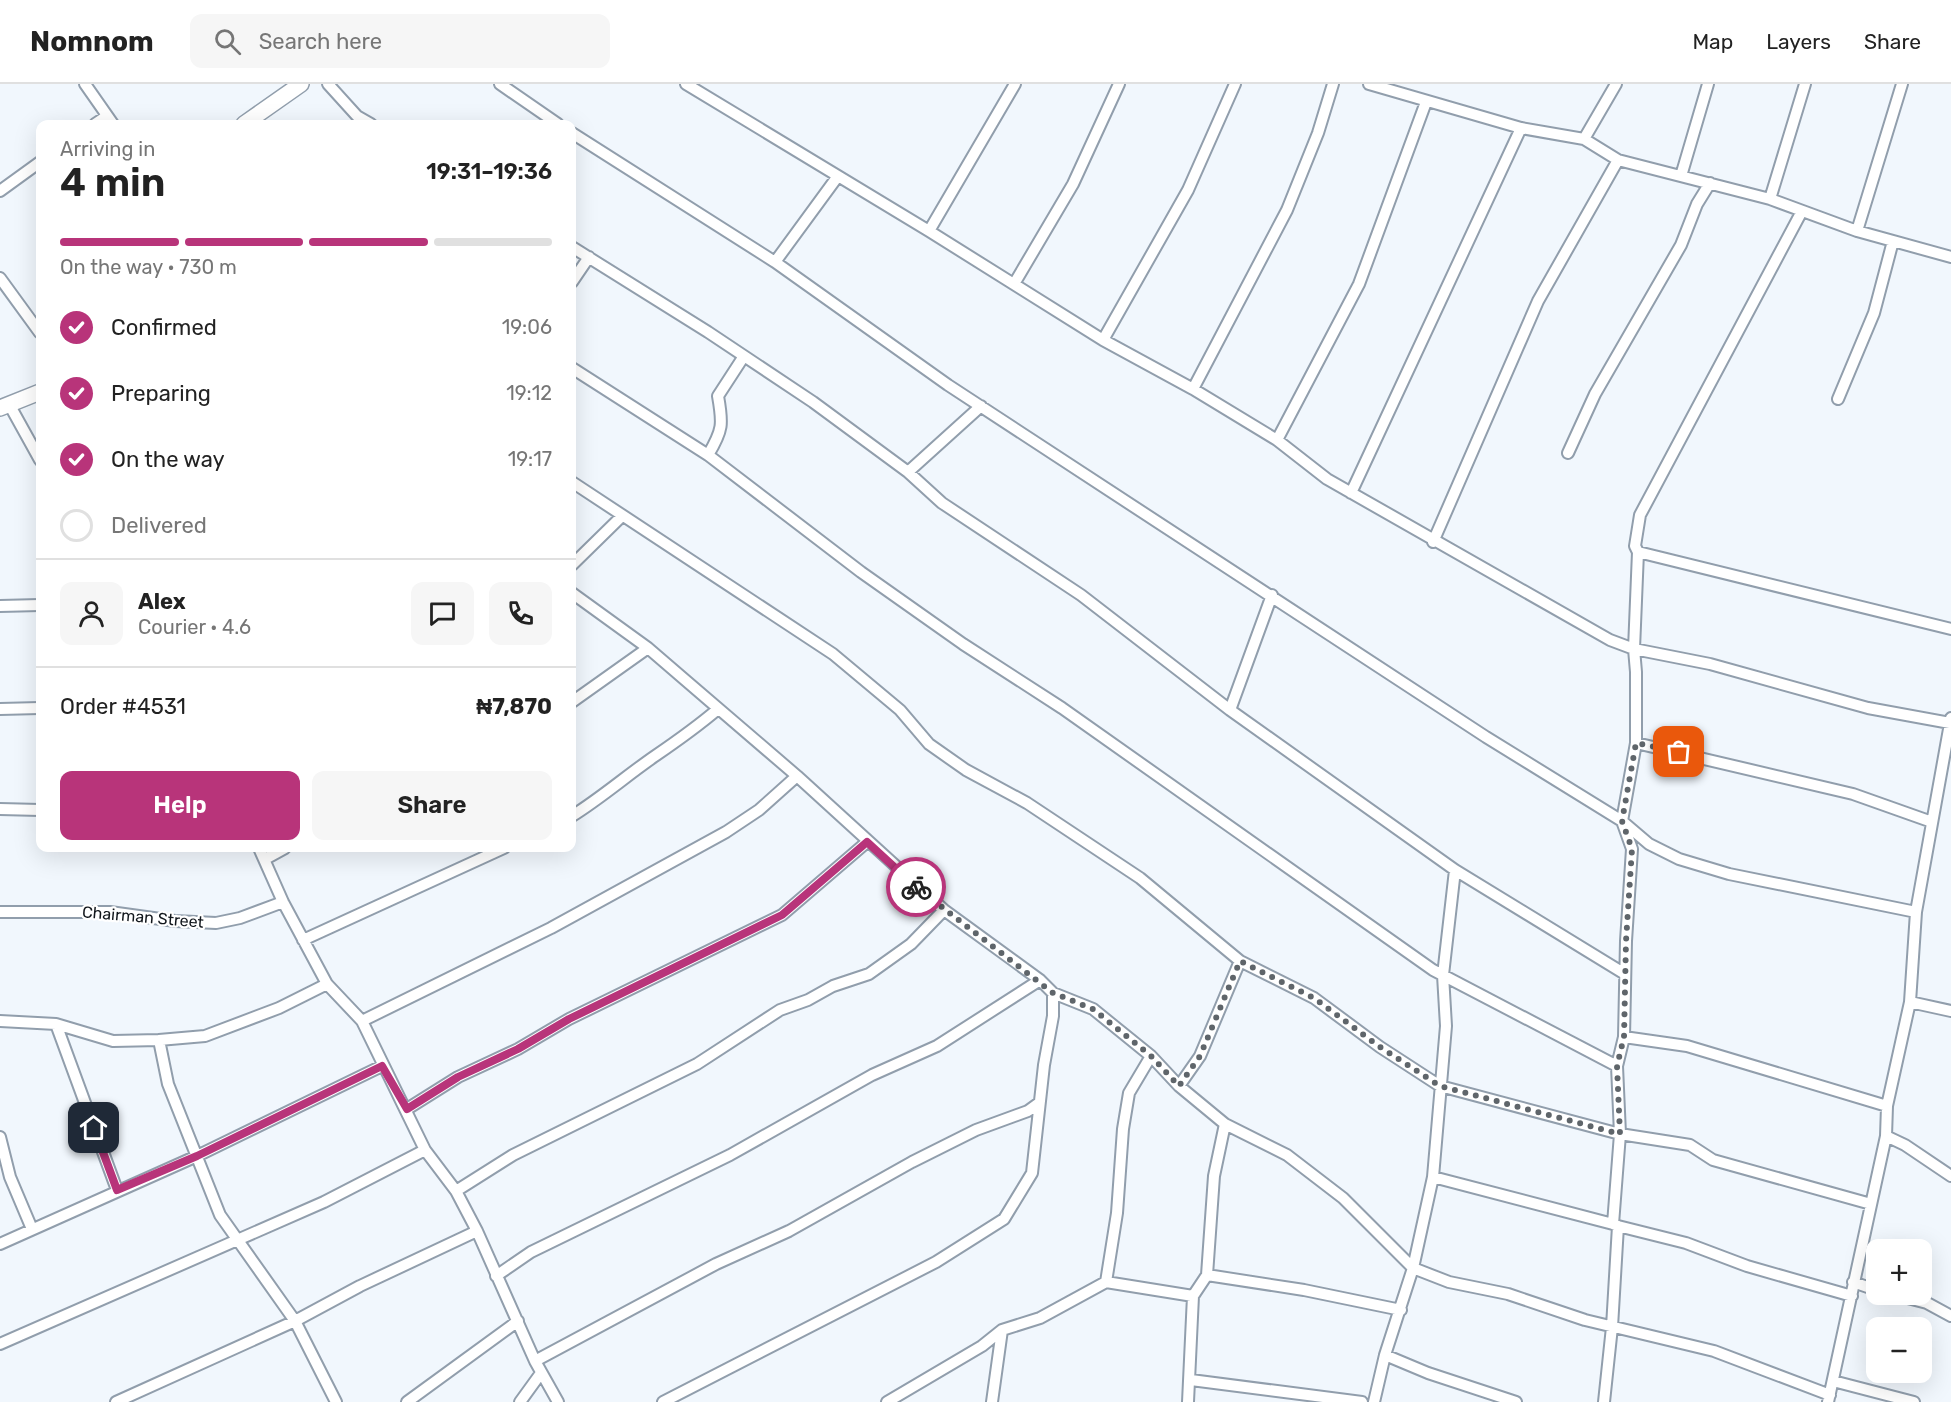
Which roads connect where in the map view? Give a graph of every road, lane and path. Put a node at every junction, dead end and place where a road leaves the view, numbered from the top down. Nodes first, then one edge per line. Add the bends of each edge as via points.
1 (86, 84) edge
2 (301, 84) edge
3 (328, 84) edge
4 (500, 84) edge
5 (686, 84) edge
6 (1015, 84) edge
7 (1119, 84) edge
8 (1235, 84) edge
9 (1333, 84) edge
10 (1369, 84) edge
11 (1616, 84) edge
12 (1708, 84) edge
13 (1805, 84) edge
14 (1902, 84) edge
15 (1426, 102) junction
16 (110, 120) edge
17 (250, 120) edge
18 (364, 120) edge
19 (552, 120) edge
20 (1521, 128) junction
21 (576, 136) edge
22 (1584, 139) junction
23 (1618, 160) junction
24 (36, 165) edge
25 (838, 176) junction
26 (1681, 176) junction
27 (1710, 183) junction
28 (0, 191) edge
29 (1770, 199) junction
30 (1802, 211) junction
31 (929, 231) junction
32 (1857, 231) junction
33 (1893, 241) junction
34 (576, 249) edge
35 (1951, 256) edge
36 (589, 257) junction
37 (775, 262) junction
38 (576, 276) edge
39 (0, 278) edge
40 (1014, 284) junction
41 (36, 328) edge
42 (1103, 340) junction
43 (744, 356) junction
44 (576, 371) edge
45 (1192, 389) junction
46 (36, 394) edge
47 (1838, 399) dead end
48 (5, 406) edge
49 (981, 406) junction
50 (1277, 440) junction
51 (1568, 453) dead end
52 (36, 454) edge
53 (708, 455) junction
54 (908, 472) junction
55 (576, 485) edge
56 (1351, 493) junction
57 (622, 516) junction
58 (1433, 542) junction
59 (1638, 552) junction
60 (576, 561) edge
61 (1272, 595) junction
62 (576, 596) edge
63 (36, 605) edge
64 (0, 606) edge
65 (1951, 629) edge
66 (648, 648) junction
67 (1634, 649) junction
68 (576, 699) edge
69 (36, 708) edge
70 (0, 709) edge
71 (718, 709) junction
72 (1230, 710) junction
73 (1950, 720) edge
74 (1636, 743) junction
75 (797, 776) junction
76 (0, 809) edge
77 (36, 810) edge
78 (576, 814) edge
79 (1622, 821) junction
80 (1932, 822) junction
81 (867, 842) junction
82 (261, 852) edge
83 (278, 852) edge
84 (495, 852) edge
85 (265, 859) junction
86 (1455, 870) junction
87 (283, 902) junction
88 (944, 910) junction
89 (0, 912) edge
90 (1916, 912) junction
91 (303, 940) junction
92 (1240, 961) junction
93 (1625, 974) junction
94 (1443, 975) junction
95 (1040, 980) junction
96 (327, 984) junction
97 (1053, 993) junction
98 (1910, 1002) junction
99 (1951, 1011) edge
100 (0, 1021) edge
101 (362, 1021) junction
102 (57, 1024) junction
103 (1624, 1037) junction
104 (159, 1040) junction
105 (1151, 1056) junction
106 (382, 1066) junction
107 (1617, 1066) junction
108 (1179, 1086) junction
109 (1440, 1086) junction
110 (1039, 1103) junction
111 (1887, 1106) junction
112 (407, 1109) junction
113 (1225, 1124) junction
114 (1620, 1134) junction
115 (1886, 1136) junction
116 (0, 1137) edge
117 (425, 1150) junction
118 (197, 1156) junction
119 (1951, 1176) edge
120 (1433, 1177) junction
121 (117, 1190) junction
122 (456, 1191) junction
123 (1871, 1204) junction
124 (1615, 1225) junction
125 (32, 1229) junction
126 (477, 1231) junction
127 (237, 1242) junction
128 (0, 1244) edge
129 (1413, 1268) junction
130 (1207, 1275) junction
131 (496, 1276) junction
132 (1106, 1282) junction
133 (1853, 1282) junction
134 (1866, 1287) edge
135 (1193, 1296) junction
136 (1852, 1296) junction
137 (1931, 1305) edge
138 (1401, 1310) junction
139 (1951, 1316) edge
140 (518, 1321) junction
141 (295, 1322) junction
142 (1612, 1326) junction
143 (1002, 1330) junction
144 (0, 1344) edge
145 (1385, 1355) junction
146 (535, 1361) junction
147 (541, 1373) junction
148 (1191, 1380) junction
149 (1833, 1381) junction
150 (1829, 1398) edge
151 (116, 1402) edge
152 (336, 1402) edge
153 (407, 1402) edge
154 (520, 1402) edge
155 (558, 1402) edge
156 (663, 1402) edge
157 (886, 1402) edge
158 (992, 1402) edge
159 (1188, 1402) edge
160 (1362, 1402) edge
161 (1374, 1402) edge
162 (1516, 1402) edge
163 (1604, 1402) edge
164 (1914, 1402) edge

1 - 16 street
2 - 17 street
3 - 18 street
4 - 19 street
5 - 25 street
6 - 31 street
7 - 40 street via 1073,184
8 - 42 street via 1188,190
9 - 45 street via 1287,210
10 - 15 street
11 - 22 street
12 - 26 street
13 - 29 street
14 - 32 street
15 - 20 street
15 - 50 street via 1359,284
20 - 22 street
20 - 56 street
21 - 37 street
22 - 23 street
23 - 26 street
23 - 58 street via 1538,301
24 - 28 street
25 - 31 street
25 - 37 street
26 - 27 street
27 - 29 street
27 - 51 street via 1696,204 1681,245 1595,394
29 - 30 street
30 - 32 street
30 - 59 street via 1640,515 1635,546
31 - 40 street
32 - 33 street
33 - 35 street
33 - 47 street via 1874,313
34 - 36 street
36 - 38 street
36 - 43 street
37 - 49 street
39 - 41 street
40 - 42 street
42 - 45 street
43 - 53 street via 718,396 723,418 721,431
43 - 54 street
44 - 53 street
45 - 50 street
46 - 48 street
48 - 52 street
49 - 54 street
49 - 61 street
50 - 56 street
53 - 94 street via 861,572
54 - 72 street via 942,503 1081,595
55 - 57 street
56 - 58 street
57 - 60 street
57 - 92 street via 833,654 900,710 929,744 1140,878
58 - 67 street via 1610,640
59 - 65 street
59 - 67 street
61 - 72 street
61 - 79 street via 1486,737
62 - 66 street
63 - 64 street
66 - 68 street
66 - 71 street
67 - 73 street via 1710,664 1868,708
67 - 74 street
69 - 70 street
71 - 75 street
71 - 78 street
72 - 86 street
73 - 80 street
74 - 79 street
74 - 80 street via 1804,781
75 - 81 street
75 - 101 street via 759,810 726,832 550,928
76 - 77 street
79 - 90 street via 1649,844 1679,859
79 - 93 street via 1632,849
80 - 90 street
81 - 88 street
81 - 112 street via 782,915 569,1019 458,1077
82 - 85 street
83 - 85 street
84 - 91 street
85 - 87 street
86 - 93 street
86 - 94 street
87 - 89 street, Chairman Street via 216,923 110,912
87 - 91 street
88 - 95 street
88 - 122 street via 911,944 869,974 780,1010 697,1064 513,1155
90 - 98 street
91 - 96 street
92 - 108 street via 1200,1056
92 - 109 street via 1314,998
93 - 103 street
94 - 107 street
94 - 109 street via 1446,1026
95 - 97 street
95 - 131 street via 937,1046 872,1075 730,1155 531,1252
96 - 101 street
96 - 104 street via 279,1008 205,1036
97 - 105 street via 1093,1009
97 - 110 street
98 - 99 street
98 - 111 street
100 - 102 street
101 - 106 street
102 - 104 street via 113,1041
102 - 121 street
103 - 107 street
103 - 111 street via 1687,1046
104 - 118 street via 168,1084
105 - 108 street
105 - 132 street via 1129,1093 1118,1213
106 - 112 street
106 - 118 street
107 - 114 street
108 - 113 street
109 - 114 street
109 - 120 street
110 - 146 street via 1028,1112 976,1130 912,1162 789,1231 716,1264
110 - 156 street via 1032,1173 1004,1219 936,1262
111 - 115 street
112 - 117 street
113 - 129 street via 1251,1134 1303,1167 1343,1198
113 - 130 street via 1214,1176
114 - 123 street via 1690,1145 1713,1160
114 - 124 street
115 - 119 street
115 - 123 street
116 - 125 street via 10,1177
117 - 122 street
117 - 127 street
118 - 121 street
118 - 127 street via 220,1215
120 - 124 street
120 - 129 street
121 - 125 street
122 - 126 street
123 - 133 street
124 - 136 street via 1686,1243 1748,1266
124 - 142 street
125 - 128 street
126 - 131 street
126 - 141 street via 360,1286
127 - 141 street
127 - 144 street
129 - 138 street
129 - 142 street via 1449,1282 1508,1294
130 - 135 street
130 - 138 street
131 - 140 street
132 - 135 street
132 - 143 street via 1040,1318
133 - 134 street
133 - 136 street
135 - 148 street
136 - 149 street
137 - 139 street
138 - 145 street
140 - 146 street
140 - 153 street
141 - 151 street
141 - 152 street
142 - 150 street via 1714,1351
142 - 163 street
143 - 157 street via 982,1346
143 - 158 street
145 - 161 street
145 - 162 street
146 - 147 street
147 - 154 street
147 - 155 street
148 - 159 street
148 - 160 street
149 - 150 street
149 - 164 street

